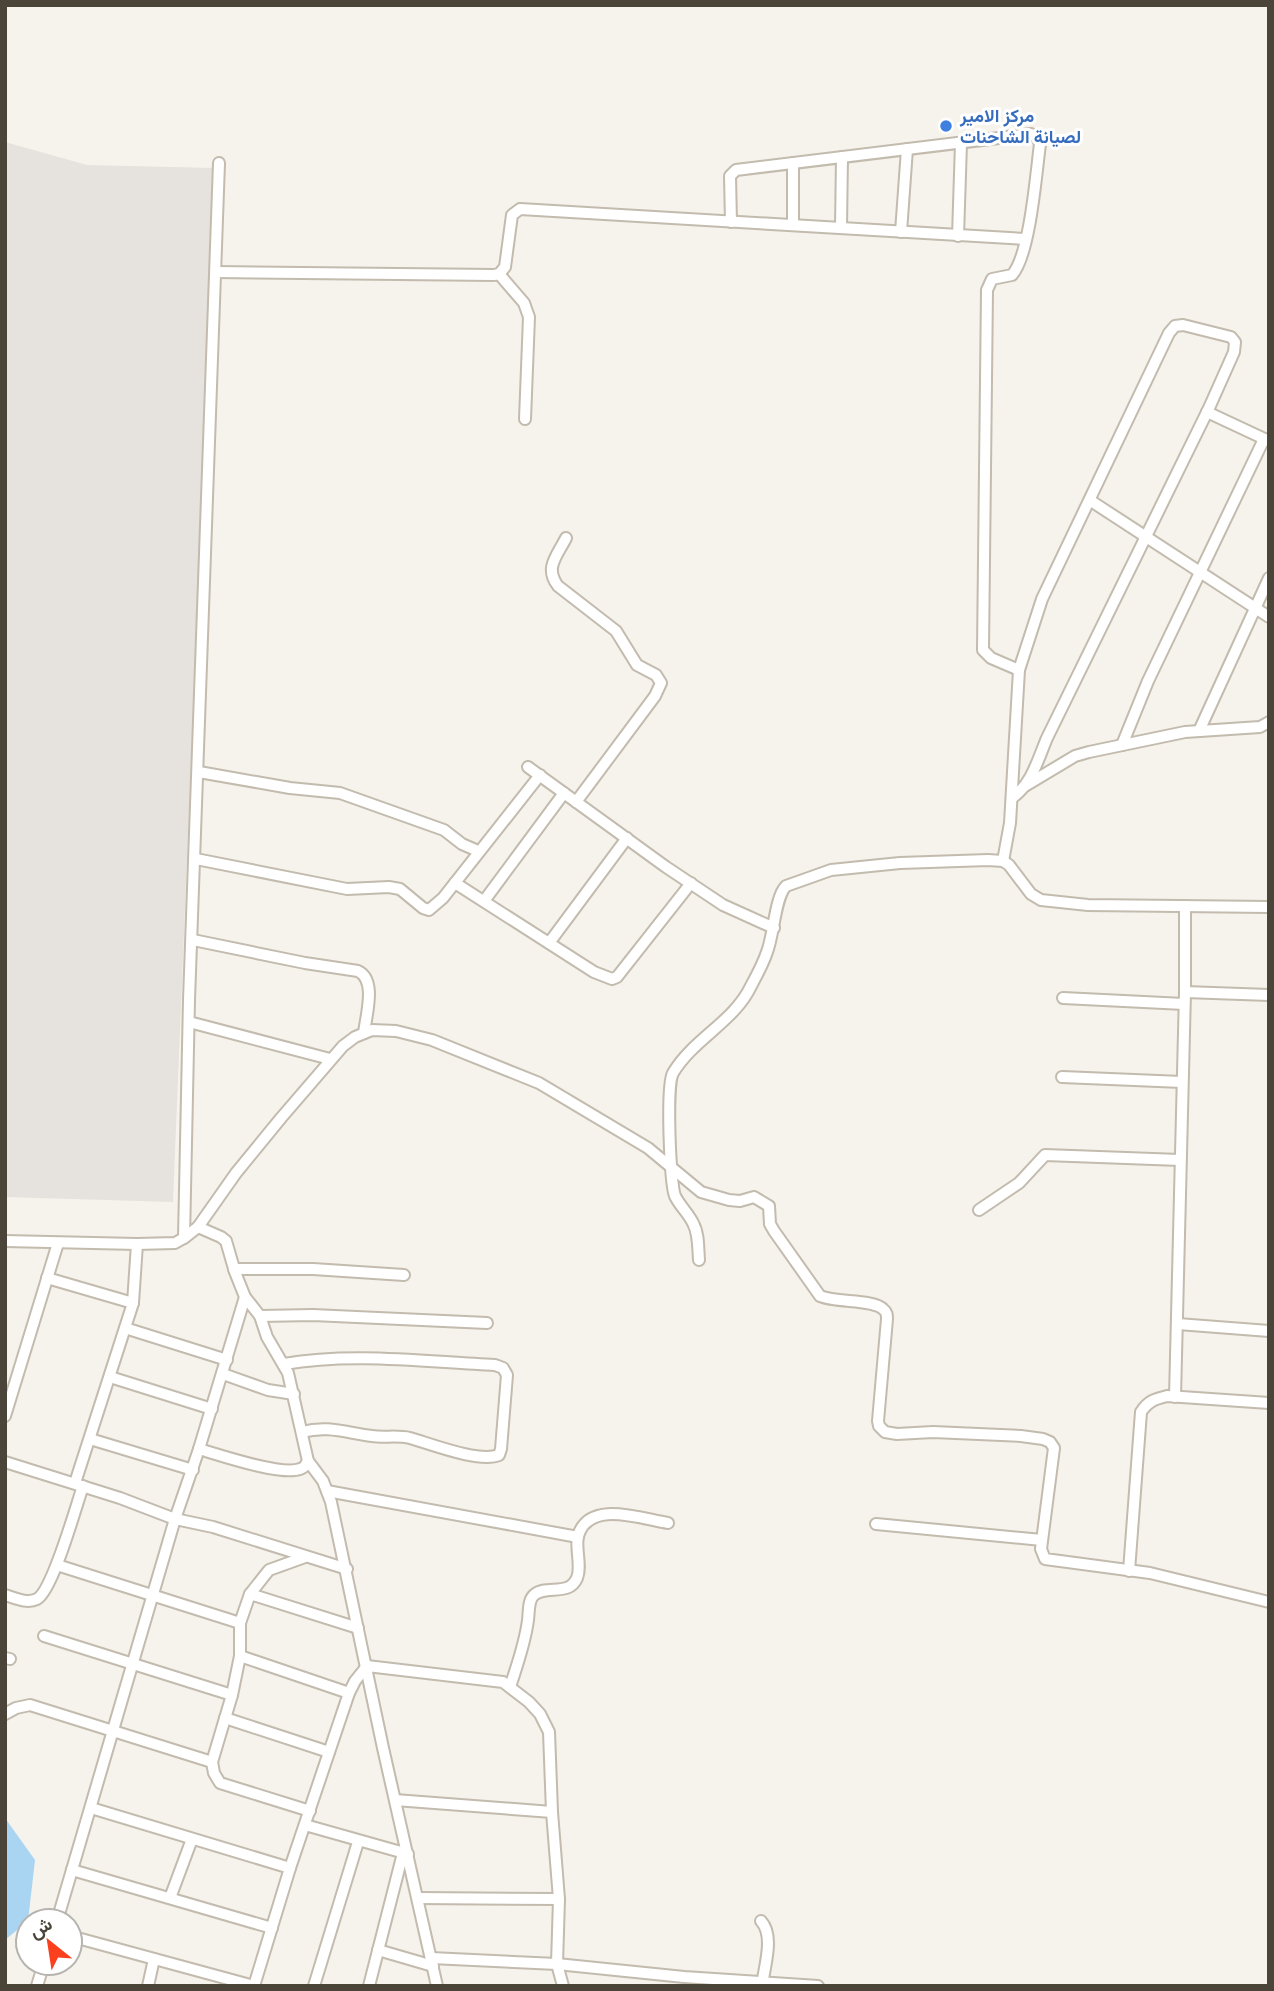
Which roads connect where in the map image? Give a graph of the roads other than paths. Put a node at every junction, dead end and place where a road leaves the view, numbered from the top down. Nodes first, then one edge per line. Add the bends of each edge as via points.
1 (961, 143) junction
2 (907, 149) junction
3 (842, 157) junction
4 (219, 163) dead end
5 (793, 163) junction
6 (731, 222) junction
7 (793, 225) junction
8 (841, 227) junction
9 (901, 232) junction
10 (958, 236) junction
11 (1025, 239) junction
12 (216, 272) junction
13 (499, 274) junction
14 (1207, 412) junction
15 (525, 419) dead end
16 (1267, 440) edge
17 (1091, 501) junction
18 (566, 538) dead end
19 (1146, 538) junction
20 (1201, 573) junction
21 (1269, 578) edge
22 (1254, 607) junction
23 (1269, 617) edge
24 (1019, 670) junction
25 (1269, 722) edge
26 (1199, 731) junction
27 (1122, 745) junction
28 (528, 767) dead end
29 (199, 772) junction
30 (540, 775) junction
31 (1025, 786) junction
32 (564, 793) junction
33 (1012, 798) junction
34 (576, 802) junction
35 (627, 838) junction
36 (462, 844) junction
37 (478, 851) junction
38 (196, 859) junction
39 (1003, 861) junction
40 (468, 865) junction
41 (455, 883) junction
42 (691, 883) junction
43 (484, 901) junction
44 (1185, 906) junction
45 (1269, 907) edge
46 (774, 928) junction
47 (192, 940) junction
48 (549, 943) junction
49 (1185, 992) junction
50 (1269, 995) edge
51 (1063, 998) dead end
52 (1184, 1004) junction
53 (189, 1022) junction
54 (364, 1033) junction
55 (330, 1059) junction
56 (1062, 1077) dead end
57 (1182, 1082) junction
58 (1180, 1160) junction
59 (673, 1169) junction
60 (979, 1210) dead end
61 (198, 1227) junction
62 (184, 1238) junction
63 (5, 1241) edge
64 (58, 1243) junction
65 (137, 1244) junction
66 (699, 1260) dead end
67 (234, 1269) junction
68 (404, 1275) dead end
69 (47, 1278) junction
70 (245, 1297) junction
71 (133, 1303) junction
72 (260, 1316) junction
73 (487, 1323) dead end
74 (1178, 1324) junction
75 (125, 1328) junction
76 (1269, 1331) edge
77 (227, 1360) junction
78 (284, 1364) junction
79 (223, 1374) junction
80 (110, 1377) junction
81 (293, 1394) junction
82 (1175, 1397) junction
83 (1269, 1404) edge
84 (212, 1409) junction
85 (5, 1416) edge
86 (302, 1432) junction
87 (89, 1439) junction
88 (200, 1449) junction
89 (308, 1461) junction
90 (5, 1462) edge
91 (193, 1470) junction
92 (79, 1484) junction
93 (327, 1491) junction
94 (175, 1519) junction
95 (668, 1523) dead end
96 (876, 1524) dead end
97 (578, 1537) junction
98 (1042, 1540) junction
99 (305, 1556) junction
100 (57, 1565) junction
101 (347, 1569) junction
102 (1129, 1571) junction
103 (250, 1594) junction
104 (5, 1595) edge
105 (154, 1596) junction
106 (1269, 1602) edge
107 (240, 1623) junction
108 (358, 1628) junction
109 (44, 1636) dead end
110 (240, 1656) junction
111 (133, 1664) junction
112 (367, 1667) junction
113 (510, 1687) junction
114 (349, 1693) junction
115 (232, 1695) junction
116 (5, 1714) edge
117 (225, 1718) junction
118 (113, 1732) junction
119 (329, 1752) junction
120 (212, 1762) junction
121 (395, 1800) junction
122 (91, 1808) junction
123 (310, 1811) junction
124 (552, 1812) junction
125 (305, 1825) junction
126 (192, 1839) junction
127 (358, 1842) junction
128 (406, 1854) junction
129 (290, 1868) junction
130 (72, 1870) junction
131 (170, 1898) junction
132 (418, 1898) junction
133 (559, 1899) junction
134 (61, 1907) edge
135 (761, 1921) dead end
136 (272, 1928) junction
137 (84, 1940) edge
138 (378, 1950) junction
139 (154, 1959) junction
140 (432, 1962) junction
141 (557, 1964) junction
142 (762, 1983) edge
143 (148, 1986) edge
144 (254, 1986) edge
145 (314, 1986) edge
146 (369, 1986) edge
147 (437, 1986) edge
148 (563, 1986) edge
149 (818, 1986) edge

1 - 2 street
1 - 10 street
1 - 11 street via 1031,134 1039,140
2 - 3 street
2 - 9 street
3 - 5 street
3 - 8 street
4 - 12 street
5 - 6 street via 733,172
5 - 7 street
6 - 7 street
6 - 13 street via 516,210 505,268
7 - 8 street
8 - 9 street
9 - 10 street
10 - 11 street
11 - 24 street via 1014,273 992,279 987,290 984,650
12 - 13 street
12 - 29 street
13 - 15 street via 524,303 529,317
14 - 16 street
14 - 17 street via 1235,342 1223,333 1175,326
14 - 19 street
16 - 20 street
17 - 19 street
17 - 24 street via 1042,599
18 - 34 street via 551,568 553,579 616,631 638,665 661,683
19 - 20 street
19 - 31 street
20 - 22 street
20 - 27 street
21 - 22 street
22 - 23 street
22 - 26 street
24 - 33 street
25 - 26 street via 1260,727
26 - 27 street
27 - 31 street via 1075,756
28 - 30 street
29 - 36 street via 341,793 444,830
29 - 38 street
30 - 32 street
30 - 37 street
31 - 33 street
32 - 34 street
32 - 43 street
33 - 39 street
34 - 35 street
35 - 42 street
35 - 48 street
36 - 37 street
36 - 40 street
37 - 40 street
38 - 41 street via 347,889 400,889 429,910
38 - 47 street
39 - 44 street via 1041,900
39 - 46 street via 831,870 782,891
40 - 41 street
41 - 43 street
42 - 46 street via 723,905
42 - 48 street via 617,977 594,972
43 - 48 street
44 - 45 street
44 - 49 street
46 - 59 street via 767,953 737,1009 672,1074 668,1111
47 - 53 street
47 - 54 street via 365,974 369,988
49 - 50 street
49 - 52 street
51 - 52 street
52 - 57 street
53 - 55 street
53 - 62 street
54 - 55 street
54 - 59 street via 396,1031 432,1040 540,1083 648,1148
55 - 61 street
56 - 57 street
57 - 58 street
58 - 60 street via 1045,1155 1019,1182
58 - 74 street
59 - 66 street via 676,1196 694,1224
59 - 98 street via 701,1192 729,1200 754,1197 769,1206 774,1231 820,1296 874,1305 886,1312 881,1430 1021,1436 1050,1442 1055,1448
61 - 62 street
61 - 67 street via 226,1241
62 - 65 street
63 - 64 street
64 - 65 street
64 - 69 street
65 - 71 street
67 - 68 street
67 - 70 street
69 - 71 street
69 - 85 street
70 - 72 street
70 - 77 street
71 - 75 street
72 - 73 street
72 - 78 street
74 - 76 street
74 - 82 street
75 - 77 street
75 - 80 street
77 - 79 street
78 - 81 street
78 - 86 street via 371,1359 495,1365 508,1375 502,1449 493,1457 407,1437 317,1428
79 - 81 street
79 - 84 street
80 - 84 street
80 - 87 street
81 - 86 street
82 - 83 street
82 - 102 street via 1155,1399 1141,1412
84 - 88 street
86 - 89 street
87 - 91 street
87 - 92 street
88 - 89 street via 275,1468 297,1470
88 - 91 street
89 - 93 street
90 - 92 street
91 - 94 street
92 - 94 street
92 - 100 street
93 - 97 street
93 - 101 street
94 - 99 street
94 - 105 street
95 - 97 street via 604,1513 584,1523
96 - 98 street
97 - 113 street via 578,1577 563,1590 539,1592 530,1600 525,1642
98 - 102 street via 1042,1555 1053,1562
99 - 101 street
99 - 103 street via 269,1570
100 - 104 street via 36,1600
100 - 105 street
101 - 108 street
102 - 106 street
103 - 107 street
103 - 108 street
105 - 107 street
105 - 111 street
107 - 110 street
108 - 112 street
109 - 111 street
110 - 114 street
110 - 115 street
111 - 115 street
111 - 118 street
112 - 113 street via 503,1682
112 - 114 street
112 - 121 street
113 - 124 street via 540,1714 549,1732
114 - 119 street
115 - 117 street
116 - 118 street via 30,1705
117 - 119 street
117 - 120 street
118 - 120 street
118 - 122 street
119 - 123 street
120 - 123 street via 220,1783
121 - 124 street
121 - 128 street
122 - 126 street
122 - 130 street
123 - 125 street
124 - 133 street
125 - 127 street
125 - 129 street
126 - 129 street
126 - 131 street
127 - 128 street
127 - 145 street
128 - 132 street
128 - 138 street
129 - 136 street
130 - 131 street
130 - 134 street
131 - 136 street
132 - 133 street
132 - 140 street
133 - 141 street
135 - 142 street via 768,1936
136 - 144 street
137 - 139 street
138 - 140 street
138 - 146 street
139 - 143 street
139 - 144 street
140 - 141 street
140 - 147 street
141 - 142 street
141 - 148 street
142 - 149 street

